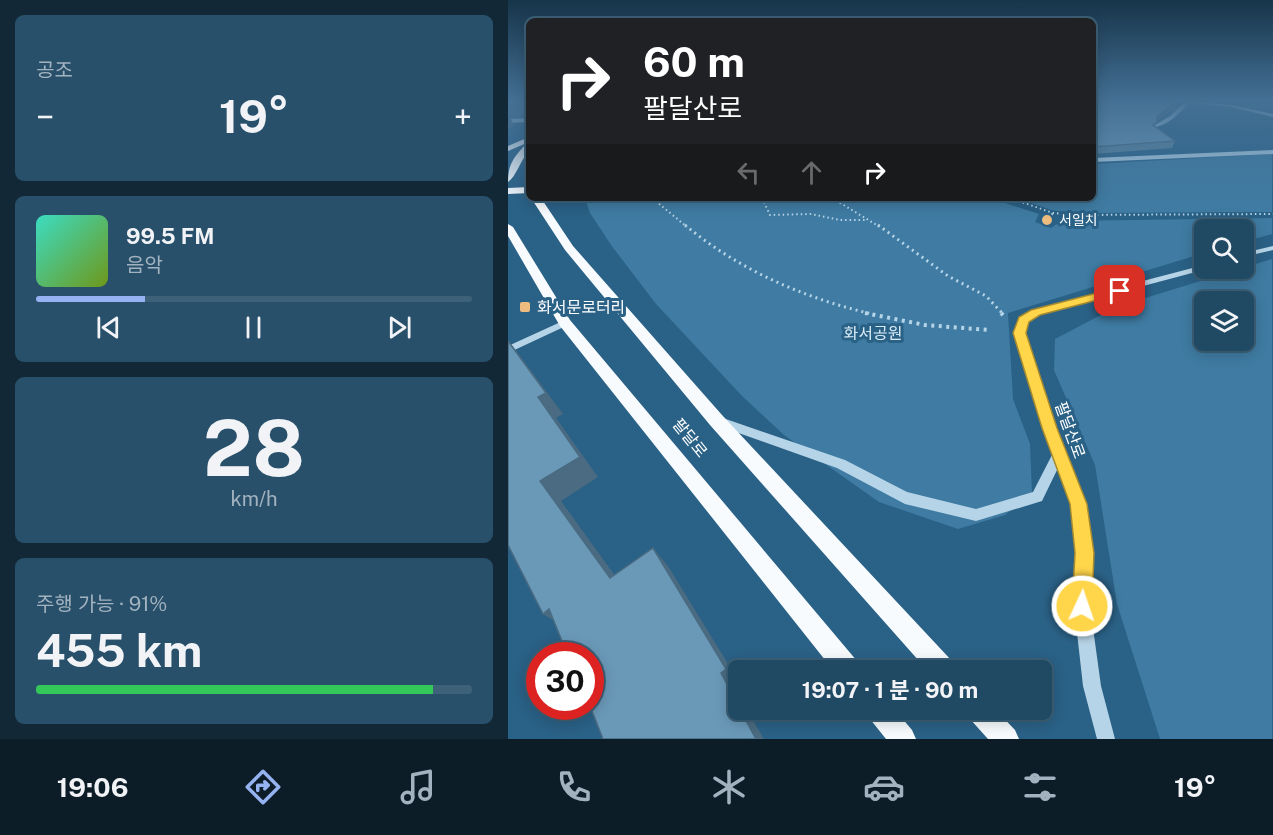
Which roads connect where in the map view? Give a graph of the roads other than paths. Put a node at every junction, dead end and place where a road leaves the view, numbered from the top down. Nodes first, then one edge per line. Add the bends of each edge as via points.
1 (526, 140) edge
2 (508, 149) edge
3 (526, 149) edge
4 (1273, 152) edge
5 (1096, 160) edge
6 (508, 179) edge
7 (526, 190) edge
8 (508, 191) edge
9 (538, 201) edge
10 (508, 227) edge
11 (1273, 248) edge
12 (1254, 252) edge
13 (508, 253) edge
14 (530, 266) junction
15 (1194, 270) edge
16 (565, 322) junction
17 (508, 350) edge
18 (716, 420) junction
19 (1060, 452) junction
20 (839, 660) edge
21 (934, 660) edge
22 (887, 720) edge
23 (988, 720) edge
24 (903, 739) edge
25 (1006, 739) edge
26 (1106, 739) edge

1 - 2 main road
3 - 6 main road
4 - 5 street
7 - 8 main road
9 - 18 main road, 팔달로 via 570,248
10 - 14 main road, 팔달로
11 - 12 street
13 - 14 main road
14 - 16 main road, 팔달로
15 - 19 street, 팔달산로 via 1035,312 1023,320 1020,333
16 - 17 street
16 - 20 main road, 팔달로
18 - 19 street via 841,464 905,498 976,515 1037,496
18 - 21 main road, 팔달로
19 - 26 street, 팔달산로 via 1078,504 1085,553 1082,606 1092,687
22 - 24 main road
23 - 25 main road

